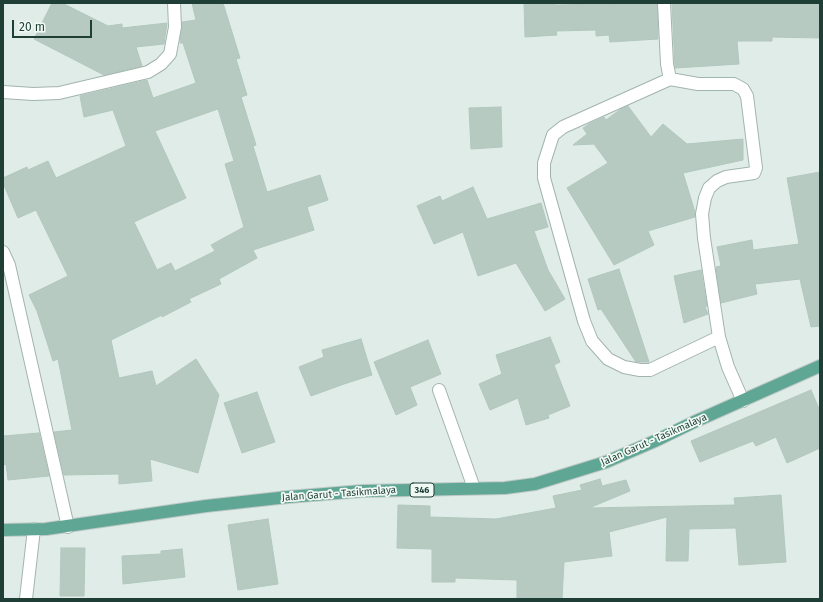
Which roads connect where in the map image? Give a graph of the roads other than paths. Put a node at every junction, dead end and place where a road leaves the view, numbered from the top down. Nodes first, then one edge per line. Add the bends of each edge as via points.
1 (174, 3) edge
2 (664, 3) edge
3 (670, 79) junction
4 (3, 92) edge
5 (3, 252) edge
6 (719, 337) junction
7 (820, 366) edge
8 (440, 390) dead end
9 (743, 401) junction
10 (474, 488) junction
11 (68, 527) junction
12 (34, 529) junction
13 (3, 530) edge
14 (26, 599) edge

1 - 4 street via 175,27 170,54 161,64 148,72 59,93
2 - 3 street
3 - 6 street via 698,84 734,84 743,89 747,96 756,168 754,173 726,177 717,181 709,188 702,214
3 - 6 street via 563,127 553,135 544,163 544,178 584,321 592,341 608,360 640,370 650,370
5 - 11 street via 9,265
6 - 9 street
7 - 9 main road, Jalan Garut - Tasikmalaya / 346
8 - 10 street
9 - 10 main road, Jalan Garut - Tasikmalaya / 346 via 606,462 560,477 512,487
10 - 11 main road, Jalan Garut - Tasikmalaya / 346 via 362,491 288,497 198,507
11 - 12 main road, Jalan Garut - Tasikmalaya / 346
12 - 13 main road, Jalan Garut - Tasikmalaya / 346
12 - 14 street

